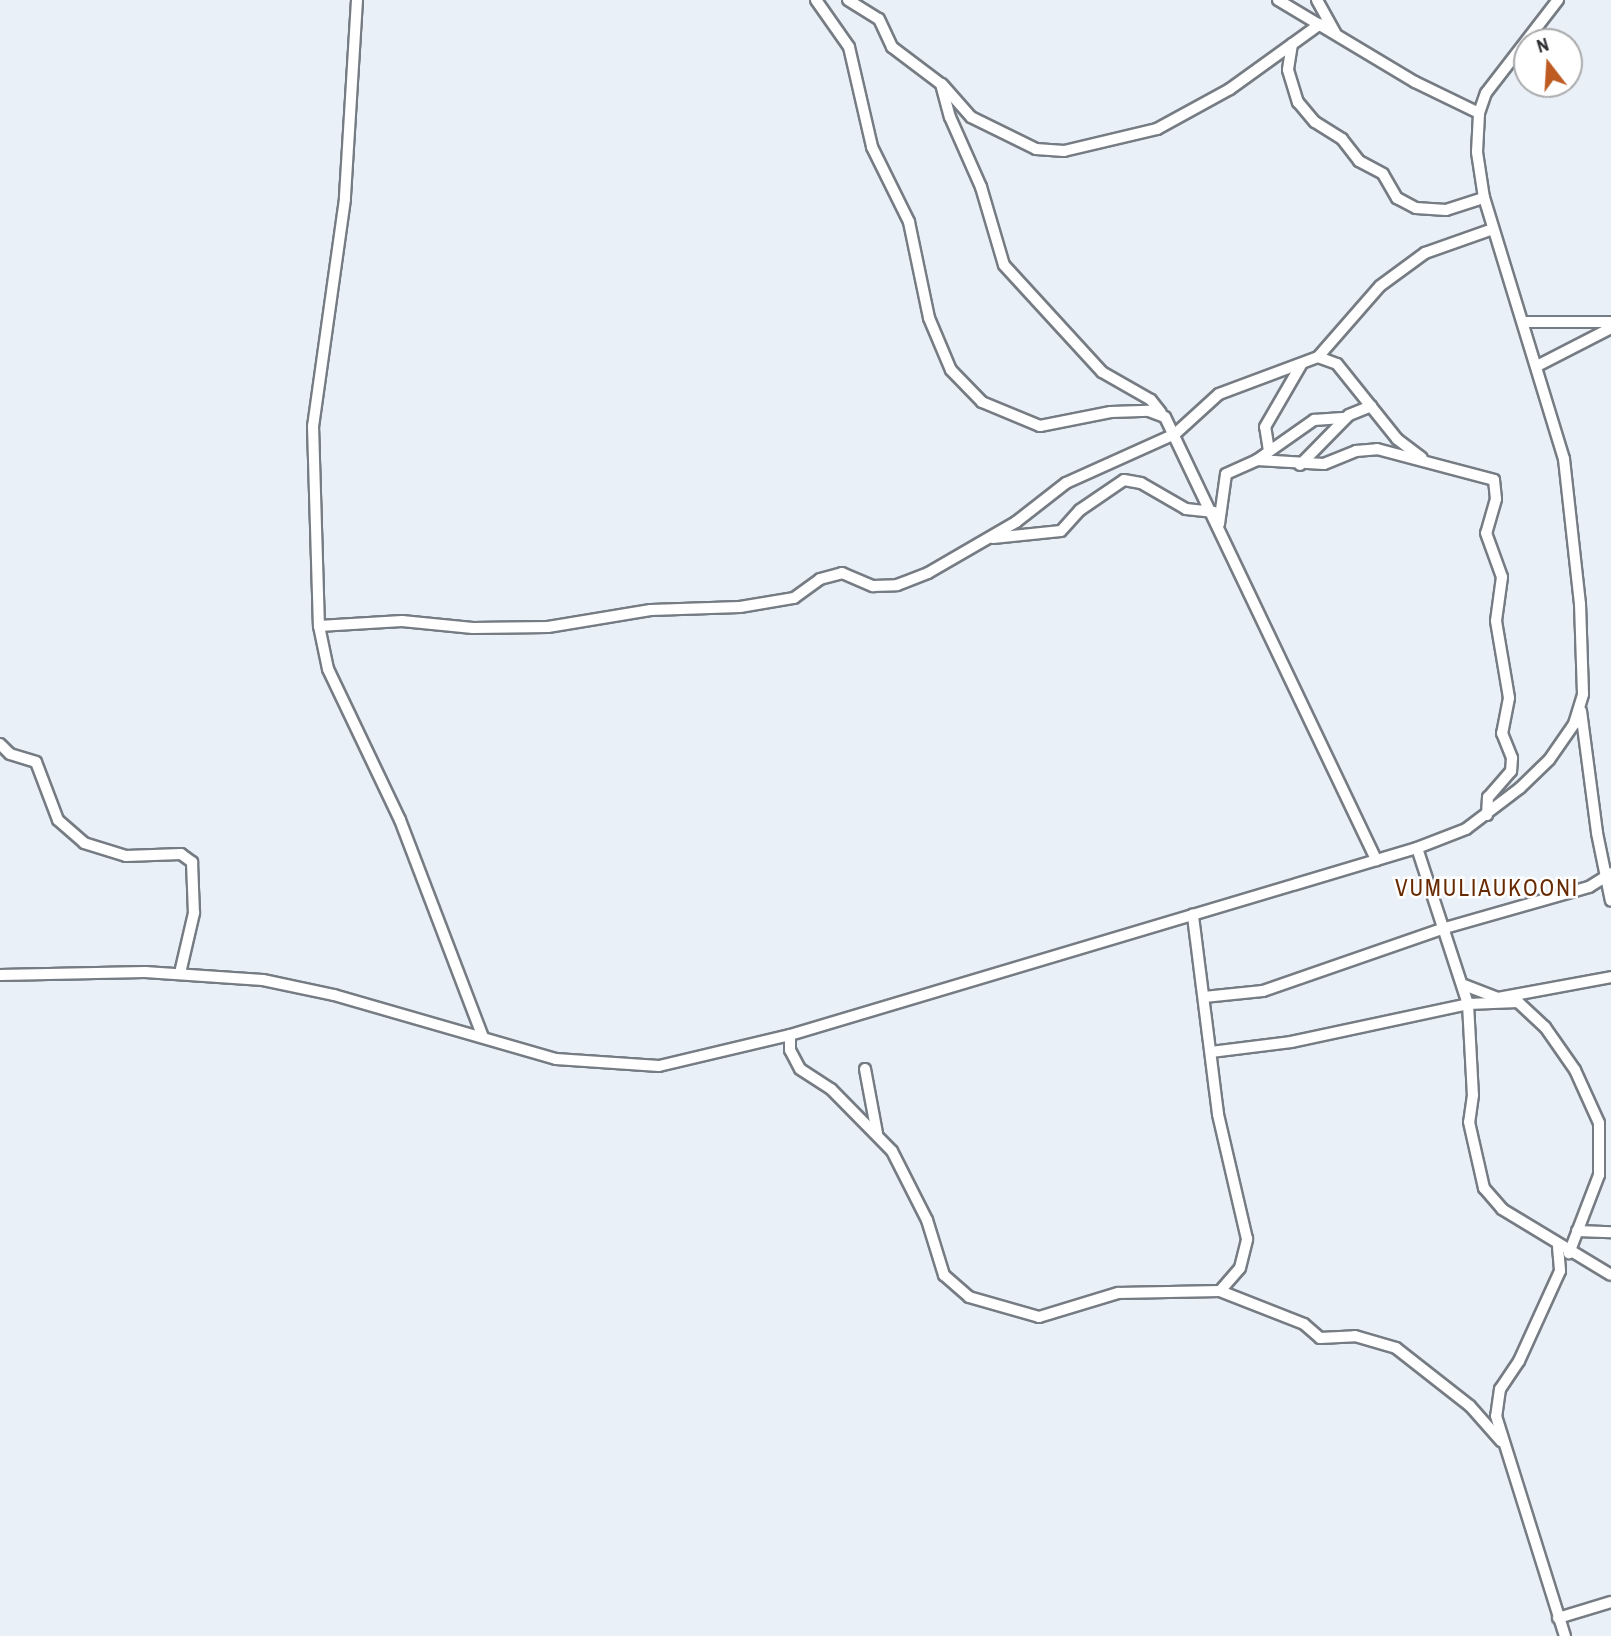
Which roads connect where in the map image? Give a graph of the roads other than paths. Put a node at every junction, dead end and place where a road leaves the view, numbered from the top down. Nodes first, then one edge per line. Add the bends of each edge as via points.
1 (357, 0) edge
2 (816, 0) edge
3 (848, 0) edge
4 (1278, 0) edge
5 (1317, 0) edge
6 (1558, 0) edge
7 (1320, 24) junction
8 (1335, 34) junction
9 (1292, 44) junction
10 (941, 84) junction
11 (1479, 113) junction
12 (1484, 198) junction
13 (1493, 229) junction
14 (1525, 322) junction
15 (1611, 322) edge
16 (1611, 328) edge
17 (1318, 356) junction
18 (1301, 365) junction
19 (1539, 365) junction
20 (1371, 406) junction
21 (1161, 413) junction
22 (1346, 418) junction
23 (1175, 434) junction
24 (1269, 451) junction
25 (1257, 460) junction
26 (1425, 460) junction
27 (1300, 465) junction
28 (1214, 512) junction
29 (1219, 524) junction
30 (979, 541) junction
31 (319, 626) junction
32 (1581, 711) junction
33 (0, 744) edge
34 (1487, 815) junction
35 (1417, 849) junction
36 (1376, 860) junction
37 (1608, 875) edge
38 (1611, 901) edge
39 (1194, 915) junction
40 (1445, 928) junction
41 (180, 973) junction
42 (0, 975) edge
43 (1611, 977) edge
44 (1464, 985) junction
45 (1204, 997) junction
46 (1468, 1004) junction
47 (790, 1035) junction
48 (483, 1037) junction
49 (1211, 1052) junction
50 (865, 1069) dead end
51 (877, 1133) junction
52 (1611, 1168) edge
53 (1599, 1175) junction
54 (1577, 1231) junction
55 (1611, 1232) edge
56 (1558, 1247) junction
57 (1569, 1253) junction
58 (1611, 1275) edge
59 (1220, 1291) junction
60 (1501, 1441) junction
61 (1611, 1602) edge
62 (1558, 1618) junction
63 (1565, 1636) edge

1 - 31 street via 345,199 313,426
2 - 21 street via 849,47 872,147 913,235 934,335 965,388 982,402 1040,426 1111,412
3 - 10 street via 879,19 894,49
4 - 7 street
5 - 8 street
6 - 11 street via 1499,71
7 - 8 street
7 - 9 street
8 - 11 street via 1415,82
9 - 10 street via 1230,89 1157,129 1064,151 1036,149 971,117
9 - 12 street via 1288,70 1298,102 1315,122 1342,139 1359,161 1383,174 1397,198 1416,208 1446,210
10 - 21 street via 950,117 977,175 1004,265 1102,372 1151,400
11 - 12 street via 1476,152
12 - 13 street
13 - 14 street
13 - 17 street via 1426,253 1380,286
14 - 15 street
14 - 19 street
16 - 19 street
17 - 18 street
17 - 20 street via 1337,364
18 - 23 street via 1219,394
18 - 24 street via 1265,427
19 - 32 street via 1564,459 1583,642
20 - 22 street
20 - 26 street via 1397,439
21 - 23 street
22 - 24 street via 1314,420
22 - 27 street
23 - 28 street
23 - 30 street via 1066,482 1016,522
24 - 25 street
25 - 27 street
25 - 29 street via 1226,474
26 - 27 street via 1367,448 1339,460
26 - 34 street via 1482,474 1496,484 1486,533 1502,577 1496,621 1509,698 1502,737 1512,758 1511,771 1488,797
28 - 29 street
28 - 30 street via 1186,509 1141,483 1124,480 1080,510 1061,531
29 - 36 street
30 - 31 street via 928,573 897,584 873,586 842,573 820,579 794,598 752,606 703,610 681,606 598,621 498,629 402,621
31 - 48 street via 328,669 400,820
32 - 34 street via 1549,760
32 - 37 street
33 - 41 street via 10,754 36,762 58,821 83,843 126,856 181,854 191,862 194,914
34 - 35 street
35 - 36 street
35 - 40 street
36 - 39 street
37 - 38 street
37 - 40 street via 1573,893
39 - 45 street
39 - 47 street
40 - 44 street
40 - 45 street via 1263,991
41 - 42 street
41 - 48 street via 282,984
43 - 44 street via 1498,998
44 - 46 street
45 - 49 street
46 - 49 street via 1290,1042
46 - 53 street via 1518,1002 1545,1027 1593,1106 1602,1142
46 - 56 street via 1474,1083 1469,1122 1484,1188 1502,1209
47 - 48 street via 693,1060 636,1067 566,1061
47 - 51 street via 790,1050 800,1069 831,1090
49 - 59 street via 1221,1131 1247,1247 1235,1276
50 - 51 street
51 - 59 street via 918,1199 944,1275 985,1305 1039,1317 1118,1293
52 - 53 street
53 - 54 street
54 - 55 street
54 - 57 street
56 - 57 street
56 - 60 street via 1561,1265 1548,1302 1500,1389 1496,1416
57 - 58 street
59 - 60 street via 1304,1324 1320,1338 1355,1336 1396,1348 1470,1406
60 - 62 street
61 - 62 street
62 - 63 street

